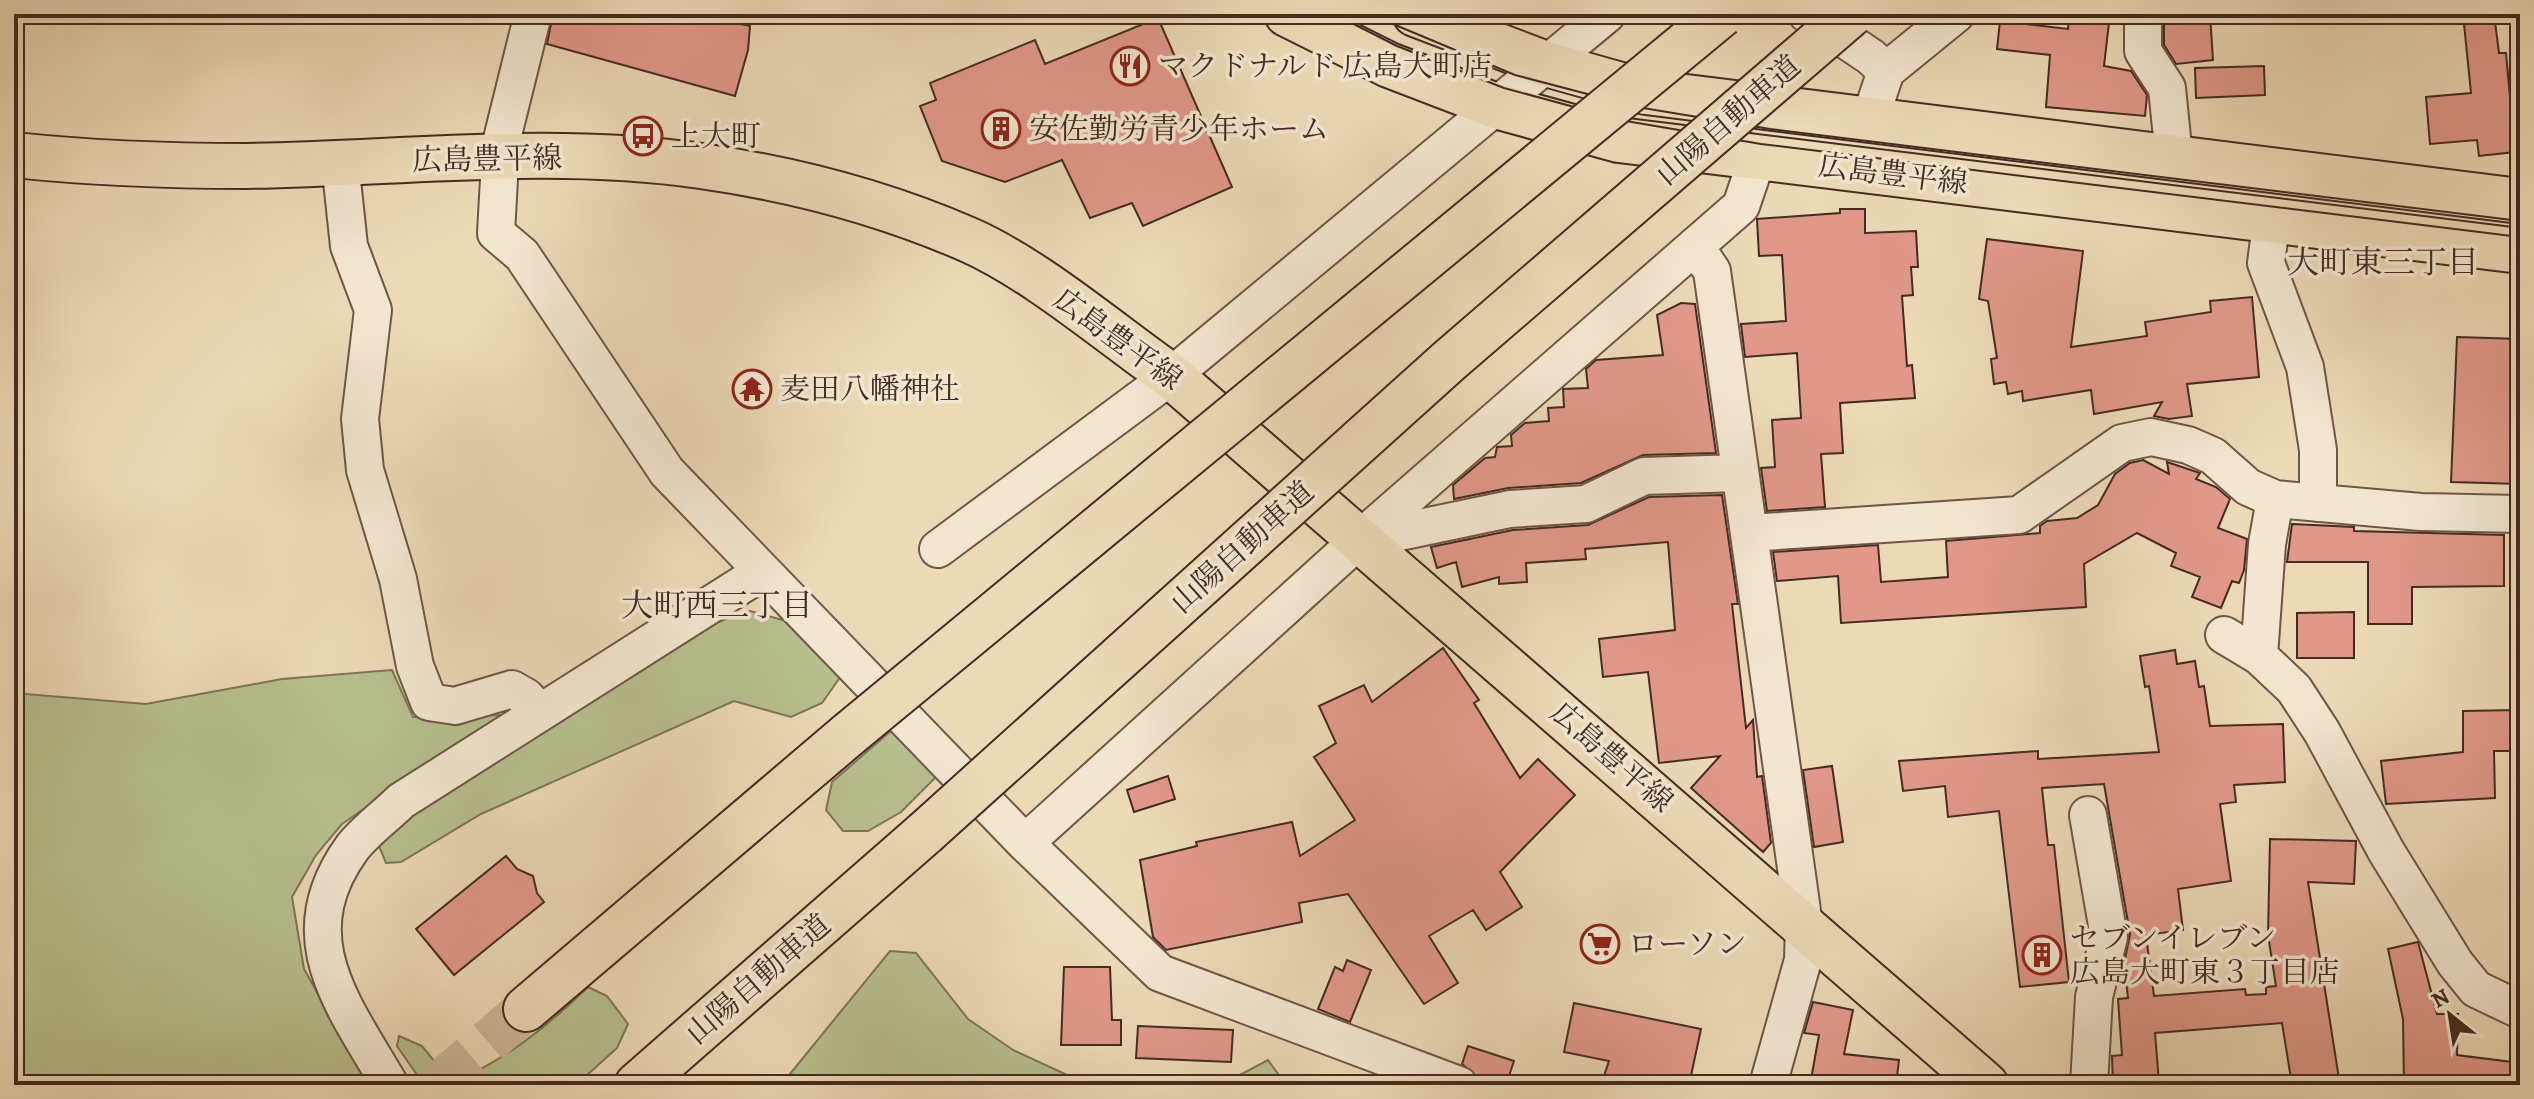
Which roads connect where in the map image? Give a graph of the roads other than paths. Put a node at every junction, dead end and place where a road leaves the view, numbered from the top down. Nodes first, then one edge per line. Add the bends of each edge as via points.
1 (533, 14) edge
2 (1287, 14) edge
3 (1415, 14) edge
4 (1607, 14) edge
5 (1722, 14) edge
6 (1807, 14) edge
7 (1851, 14) edge
8 (1956, 14) edge
9 (2143, 14) edge
10 (1546, 64) junction
11 (1886, 71) junction
12 (1496, 106) junction
13 (1870, 119) junction
14 (14, 155) edge
15 (500, 157) junction
16 (2174, 157) junction
17 (1757, 159) junction
18 (340, 162) junction
19 (2520, 201) edge
20 (2272, 217) junction
21 (1695, 246) junction
22 (2520, 251) edge
23 (1171, 376) junction
24 (1740, 473) junction
25 (2275, 499) junction
26 (2318, 503) junction
27 (2520, 514) edge
28 (1749, 533) junction
29 (1362, 540) junction
30 (938, 549) dead end
31 (762, 572) junction
32 (2224, 635) dead end
33 (2259, 656) junction
34 (538, 711) junction
35 (2088, 815) dead end
36 (1025, 843) junction
37 (1804, 925) junction
38 (526, 1009) tunnel mouth
39 (2520, 1010) edge
40 (390, 1085) edge
41 (637, 1085) edge
42 (1459, 1085) edge
43 (1768, 1085) edge
44 (1986, 1085) edge
45 (2089, 1085) edge

1 - 15 street
2 - 12 main road, 広島豊平線 via 1389,65
3 - 10 main road, 広島豊平線
4 - 10 street
5 - 38 main road, bridge via 849,734
6 - 11 street
7 - 41 main road, 山陽自動車道, bridge via 1450,360
8 - 11 street
9 - 16 street via 2143,51 2167,88
10 - 12 street
10 - 13 main road, 広島豊平線 via 1646,92
11 - 13 street
12 - 17 main road, 広島豊平線 via 1619,140
12 - 23 street
13 - 16 main road, 広島豊平線
14 - 18 main road, 広島豊平線 via 89,163
15 - 18 main road, 広島豊平線
15 - 23 main road, 広島豊平線 via 698,165 791,181 883,206 973,242
15 - 31 street via 496,233 522,255 667,472
16 - 19 main road, 広島豊平線
17 - 20 main road, 広島豊平線
17 - 21 street via 1741,206
18 - 34 street via 349,246 373,310 360,419 365,470 398,579 415,666 429,702 455,706 512,689
20 - 22 main road, 広島豊平線
20 - 26 street via 2266,263 2305,367 2318,450
21 - 24 street via 1712,271
21 - 29 street
23 - 29 main road, 広島豊平線
23 - 30 street
24 - 28 street
24 - 29 street via 1644,476 1586,504 1510,509
25 - 26 street
25 - 28 street via 2248,487 2213,456 2151,437 2122,443 2019,515
25 - 33 street
26 - 27 street
28 - 37 street
29 - 36 street
29 - 37 main road, 広島豊平線
31 - 34 street
31 - 36 street
32 - 33 street
33 - 39 street via 2294,689 2322,732 2455,963 2476,989
34 - 40 street via 401,801 353,848 327,896 320,942 337,993
35 - 45 street via 2109,937 2094,997
36 - 42 street via 1160,973
37 - 43 street via 1803,960
37 - 44 main road, 広島豊平線

